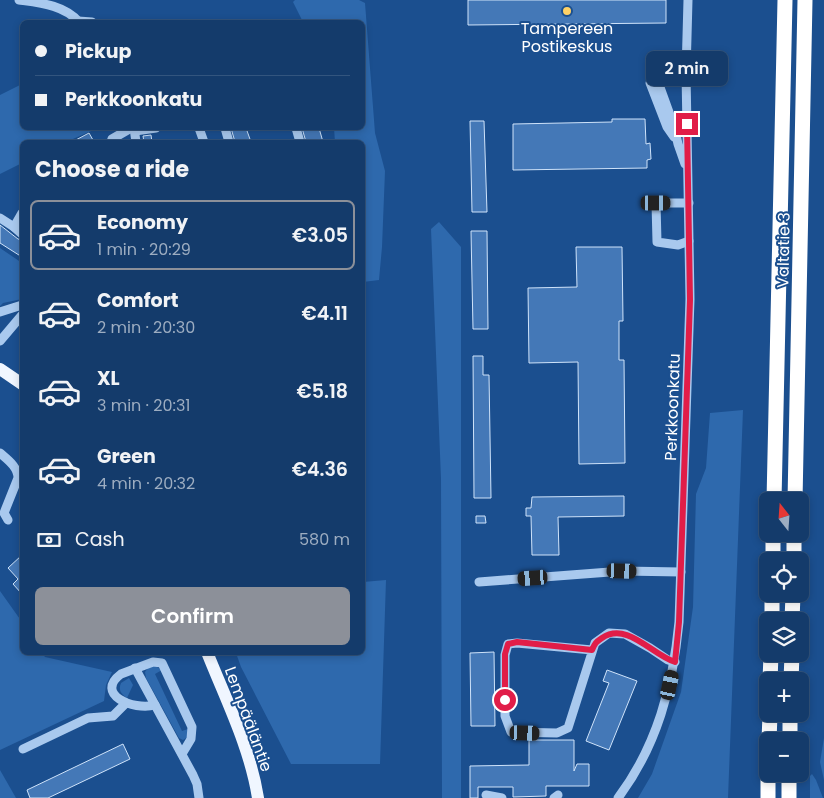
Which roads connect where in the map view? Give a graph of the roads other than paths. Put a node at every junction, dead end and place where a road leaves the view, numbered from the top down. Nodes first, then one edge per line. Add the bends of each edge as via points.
1 (19, 0) edge
2 (688, 0) edge
3 (785, 0) edge
4 (805, 0) edge
5 (77, 20) edge
6 (653, 81) dead end
7 (131, 130) edge
8 (114, 140) edge
9 (688, 172) junction
10 (689, 203) junction
11 (20, 216) edge
12 (0, 218) edge
13 (14, 227) junction
14 (20, 232) edge
15 (689, 241) junction
16 (20, 306) edge
17 (0, 312) edge
18 (20, 317) edge
19 (0, 341) edge
20 (0, 368) edge
21 (20, 383) edge
22 (0, 453) edge
23 (20, 472) edge
24 (774, 492) edge
25 (795, 492) edge
26 (8, 520) dead end
27 (681, 572) junction
28 (479, 582) dead end
29 (592, 650) junction
30 (208, 655) edge
31 (675, 662) junction
32 (135, 668) junction
33 (126, 703) junction
34 (155, 705) junction
35 (23, 750) dead end
36 (182, 754) junction
37 (768, 782) edge
38 (789, 782) edge
39 (486, 795) dead end
40 (199, 798) edge
41 (258, 798) edge
42 (502, 798) edge
43 (618, 798) edge
44 (768, 798) edge
45 (789, 798) edge

1 - 5 street via 54,7 72,14
2 - 9 street, Perkkoonkatu
3 - 24 highway, Valtatie 3
4 - 25 highway, Valtatie 3
6 - 9 street via 667,127 678,144
7 - 8 street
9 - 10 street, Perkkoonkatu
10 - 15 street, Perkkoonkatu
10 - 15 street via 656,203 657,242 678,245
11 - 13 street
12 - 13 street
13 - 14 street
15 - 27 street, Perkkoonkatu via 689,373
16 - 17 street
18 - 19 street
20 - 21 main road
22 - 23 street
23 - 26 street via 4,514
27 - 28 street via 622,571
27 - 31 street, Perkkoonkatu
29 - 29 street via 568,728 557,733 511,732 505,716 505,654 508,644 517,642
29 - 31 street via 595,642 609,633 625,634
30 - 41 main road, Lempääläntie via 234,715
31 - 43 street, Perkkoonkatu via 657,728 643,760
32 - 33 street via 117,677 113,686 116,697
32 - 34 street
32 - 36 street via 153,662 164,667 192,727 192,739
33 - 34 street via 139,707
33 - 35 street via 113,716 88,718
34 - 36 street
36 - 40 street via 197,784
37 - 44 highway
38 - 45 highway
39 - 42 street

